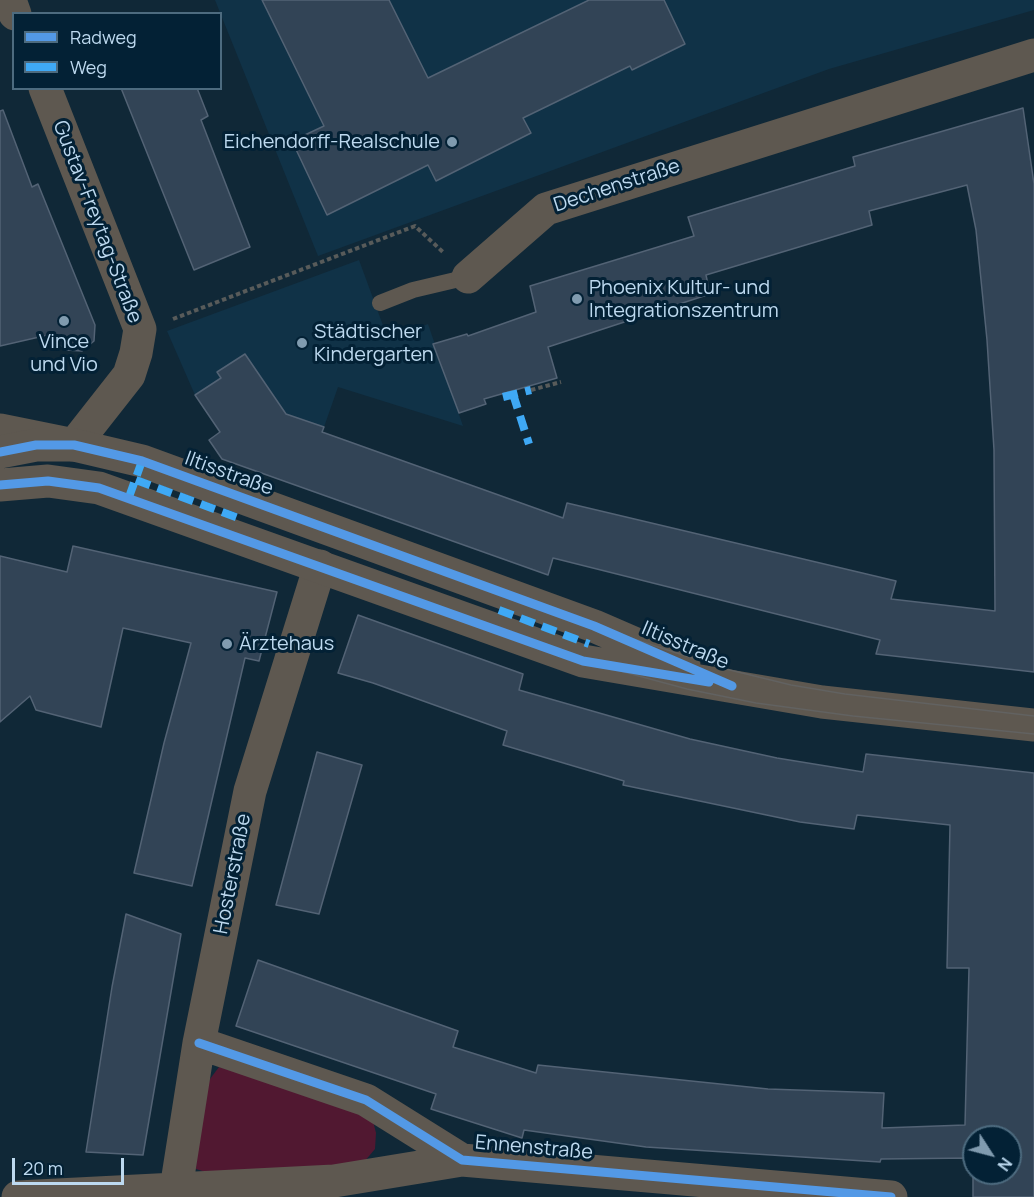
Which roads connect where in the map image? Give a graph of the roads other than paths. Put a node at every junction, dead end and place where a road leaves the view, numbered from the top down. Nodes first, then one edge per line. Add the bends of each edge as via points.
1 (1034, 55) edge
2 (46, 90) edge
3 (468, 277) joint
4 (381, 303) dead end
5 (0, 430) edge
6 (74, 445) junction
7 (0, 452) edge
8 (0, 485) edge
9 (320, 566) junction
10 (732, 686) junction
11 (1034, 725) edge
12 (199, 1043) junction
13 (462, 1160) junction
14 (176, 1189) junction
15 (18, 1197) edge
16 (891, 1197) edge

1 - 3 street, Dechenstraße via 546,209
2 - 6 street, Gustav-Freytag-Straße via 140,328 129,375
3 - 4 lane via 413,290
5 - 6 street, Iltisstraße
6 - 7 street, Iltisstraße via 36,445
6 - 10 street, Iltisstraße via 142,461 594,626
8 - 9 street, Iltisstraße via 48,481 99,488
9 - 10 street, Iltisstraße via 583,661
9 - 12 street, Hosterstraße via 250,791
10 - 11 street, Iltisstraße via 822,702
12 - 13 street, Ennenstraße via 366,1100
12 - 14 street, Hosterstraße
13 - 14 street, Ennenstraße via 334,1181
13 - 16 street, Ennenstraße
14 - 15 street, Ennenstraße

